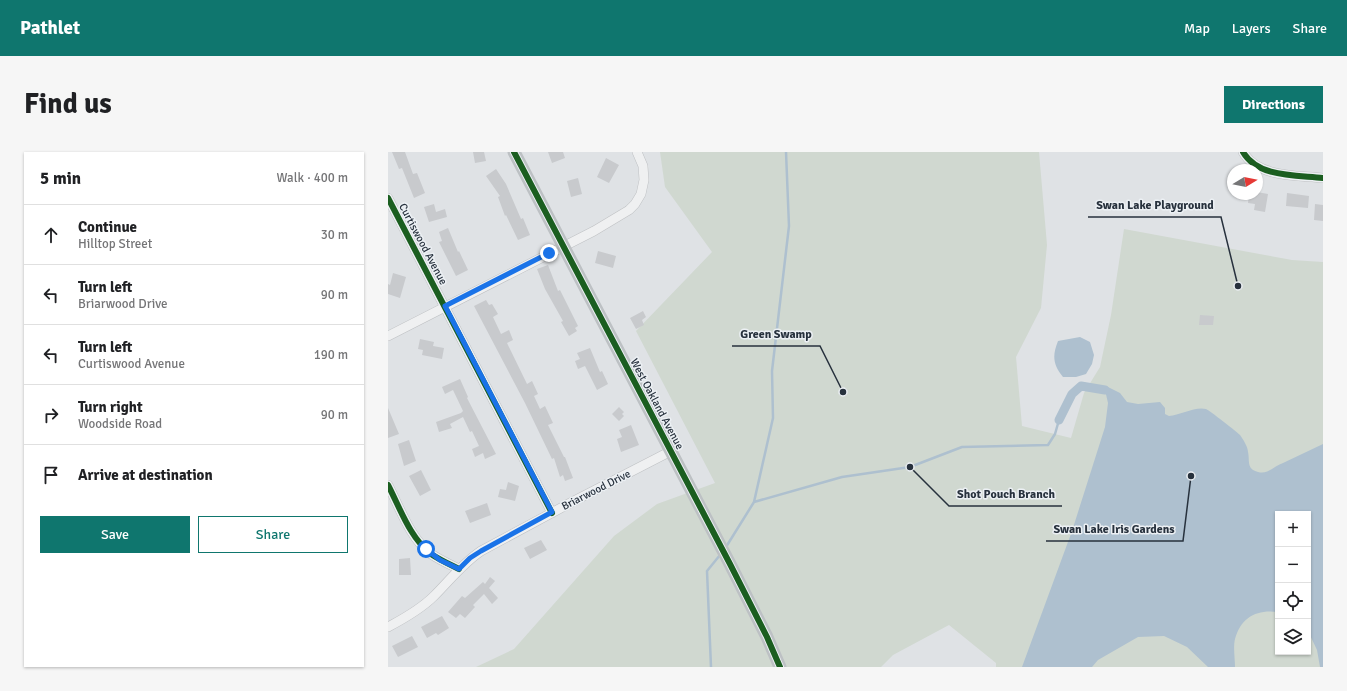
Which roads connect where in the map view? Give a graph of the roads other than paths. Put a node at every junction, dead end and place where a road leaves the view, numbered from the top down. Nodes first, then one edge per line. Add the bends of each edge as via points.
1 (514, 152) edge
2 (637, 152) edge
3 (1243, 152) edge
4 (1323, 178) edge
5 (388, 198) edge
6 (563, 246) junction
7 (445, 306) junction
8 (388, 336) edge
9 (671, 451) junction
10 (388, 485) edge
11 (552, 512) junction
12 (459, 569) junction
13 (388, 627) edge
14 (780, 667) edge

1 - 6 street, West Oakland Avenue
2 - 6 street via 644,180 641,194 635,204 618,218
3 - 4 street via 1254,164 1276,173
5 - 7 street, Curtiswood Avenue
6 - 7 street
6 - 9 street, West Oakland Avenue
7 - 8 street
7 - 11 street, Curtiswood Avenue
9 - 11 street, Briarwood Drive
9 - 14 street, West Oakland Avenue
10 - 12 street via 414,534 426,549 440,560
11 - 12 street, Briarwood Drive via 481,551
12 - 13 street, Briarwood Drive via 425,604

